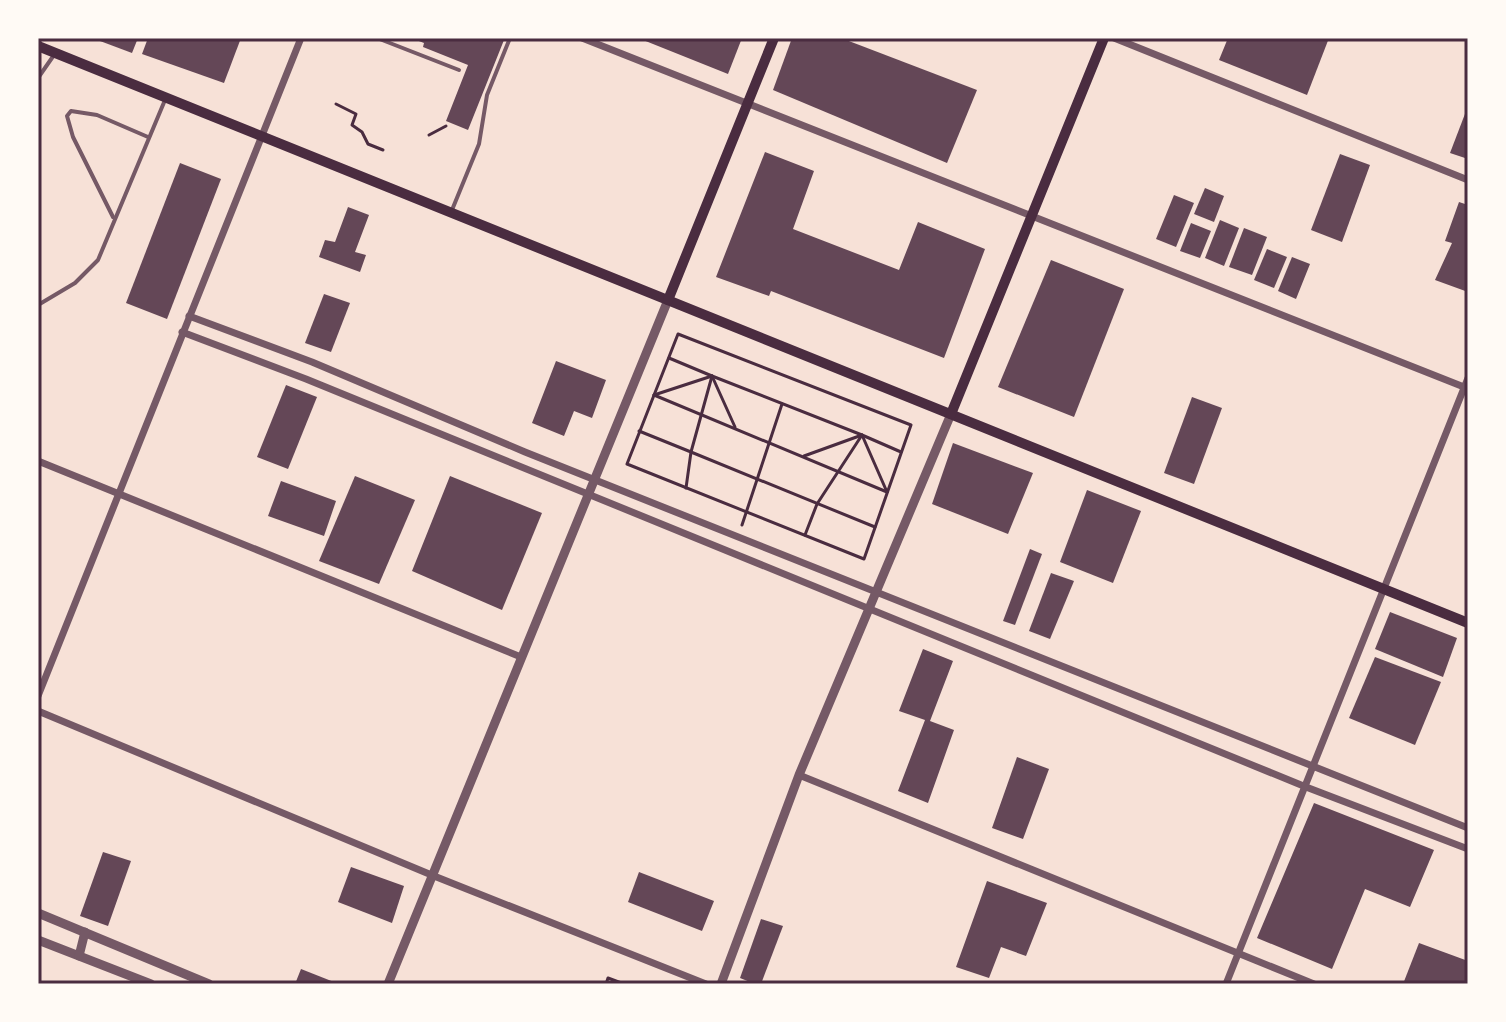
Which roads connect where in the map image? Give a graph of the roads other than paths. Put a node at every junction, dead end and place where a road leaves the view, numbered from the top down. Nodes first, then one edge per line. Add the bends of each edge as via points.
1 (301, 38) edge
2 (377, 38) edge
3 (510, 38) edge
4 (582, 38) edge
5 (774, 38) edge
6 (1104, 38) edge
7 (1114, 38) edge
8 (38, 46) edge
9 (55, 53) junction
10 (459, 70) dead end
11 (38, 78) edge
12 (166, 98) junction
13 (747, 105) junction
14 (262, 135) junction
15 (148, 137) junction
16 (1468, 180) edge
17 (451, 212) junction
18 (1032, 216) junction
19 (114, 219) junction
20 (668, 300) junction
21 (38, 305) edge
22 (189, 316) junction
23 (182, 332) junction
24 (1468, 378) edge
25 (1464, 387) junction
26 (951, 414) junction
27 (38, 461) edge
28 (595, 479) junction
29 (117, 493) junction
30 (588, 496) junction
31 (715, 525) junction
32 (707, 543) junction
33 (758, 543) junction
34 (751, 560) junction
35 (1385, 590) junction
36 (877, 592) junction
37 (870, 610) junction
38 (1468, 623) edge
39 (995, 641) junction
40 (521, 657) junction
41 (988, 658) junction
42 (38, 696) edge
43 (38, 711) edge
44 (1314, 767) junction
45 (799, 775) junction
46 (1306, 787) junction
47 (1468, 828) edge
48 (1468, 849) edge
49 (434, 876) junction
50 (38, 913) edge
51 (85, 932) junction
52 (38, 940) edge
53 (1238, 953) junction
54 (79, 956) junction
55 (151, 984) edge
56 (209, 984) edge
57 (388, 984) edge
58 (706, 984) edge
59 (721, 984) edge
60 (1226, 984) edge
61 (1314, 984) edge

1 - 14 street
2 - 10 lane
3 - 17 lane via 487,95 479,144
4 - 13 street
5 - 13 main road
6 - 18 main road
7 - 16 street
8 - 9 main road
9 - 11 lane
9 - 12 main road
12 - 14 main road
12 - 15 lane
13 - 18 street
13 - 20 main road
14 - 17 main road
14 - 22 street
15 - 19 lane
15 - 19 lane via 86,112 71,111 67,116
17 - 20 main road
18 - 25 street
18 - 26 main road
19 - 21 lane via 87,274
20 - 26 main road
20 - 28 street
22 - 23 street
22 - 28 street
23 - 29 street
23 - 30 street
24 - 25 street
25 - 35 street
26 - 35 main road
26 - 36 street
27 - 29 street
28 - 30 street
28 - 31 street
29 - 40 street
29 - 42 street
30 - 32 street
30 - 40 street
31 - 32 street
31 - 33 street
32 - 34 street
33 - 34 street
33 - 36 street
34 - 37 street
35 - 38 main road
35 - 44 street
36 - 37 street
36 - 39 street
37 - 41 street
37 - 45 street
39 - 41 street
39 - 44 street
40 - 49 street
41 - 46 street
43 - 49 street
44 - 46 street
44 - 47 street
45 - 53 street
45 - 59 street
46 - 48 street
46 - 53 street
49 - 57 street
49 - 58 street
50 - 51 street
51 - 54 street
51 - 56 street
52 - 54 street
53 - 60 street
53 - 61 street
54 - 55 street

